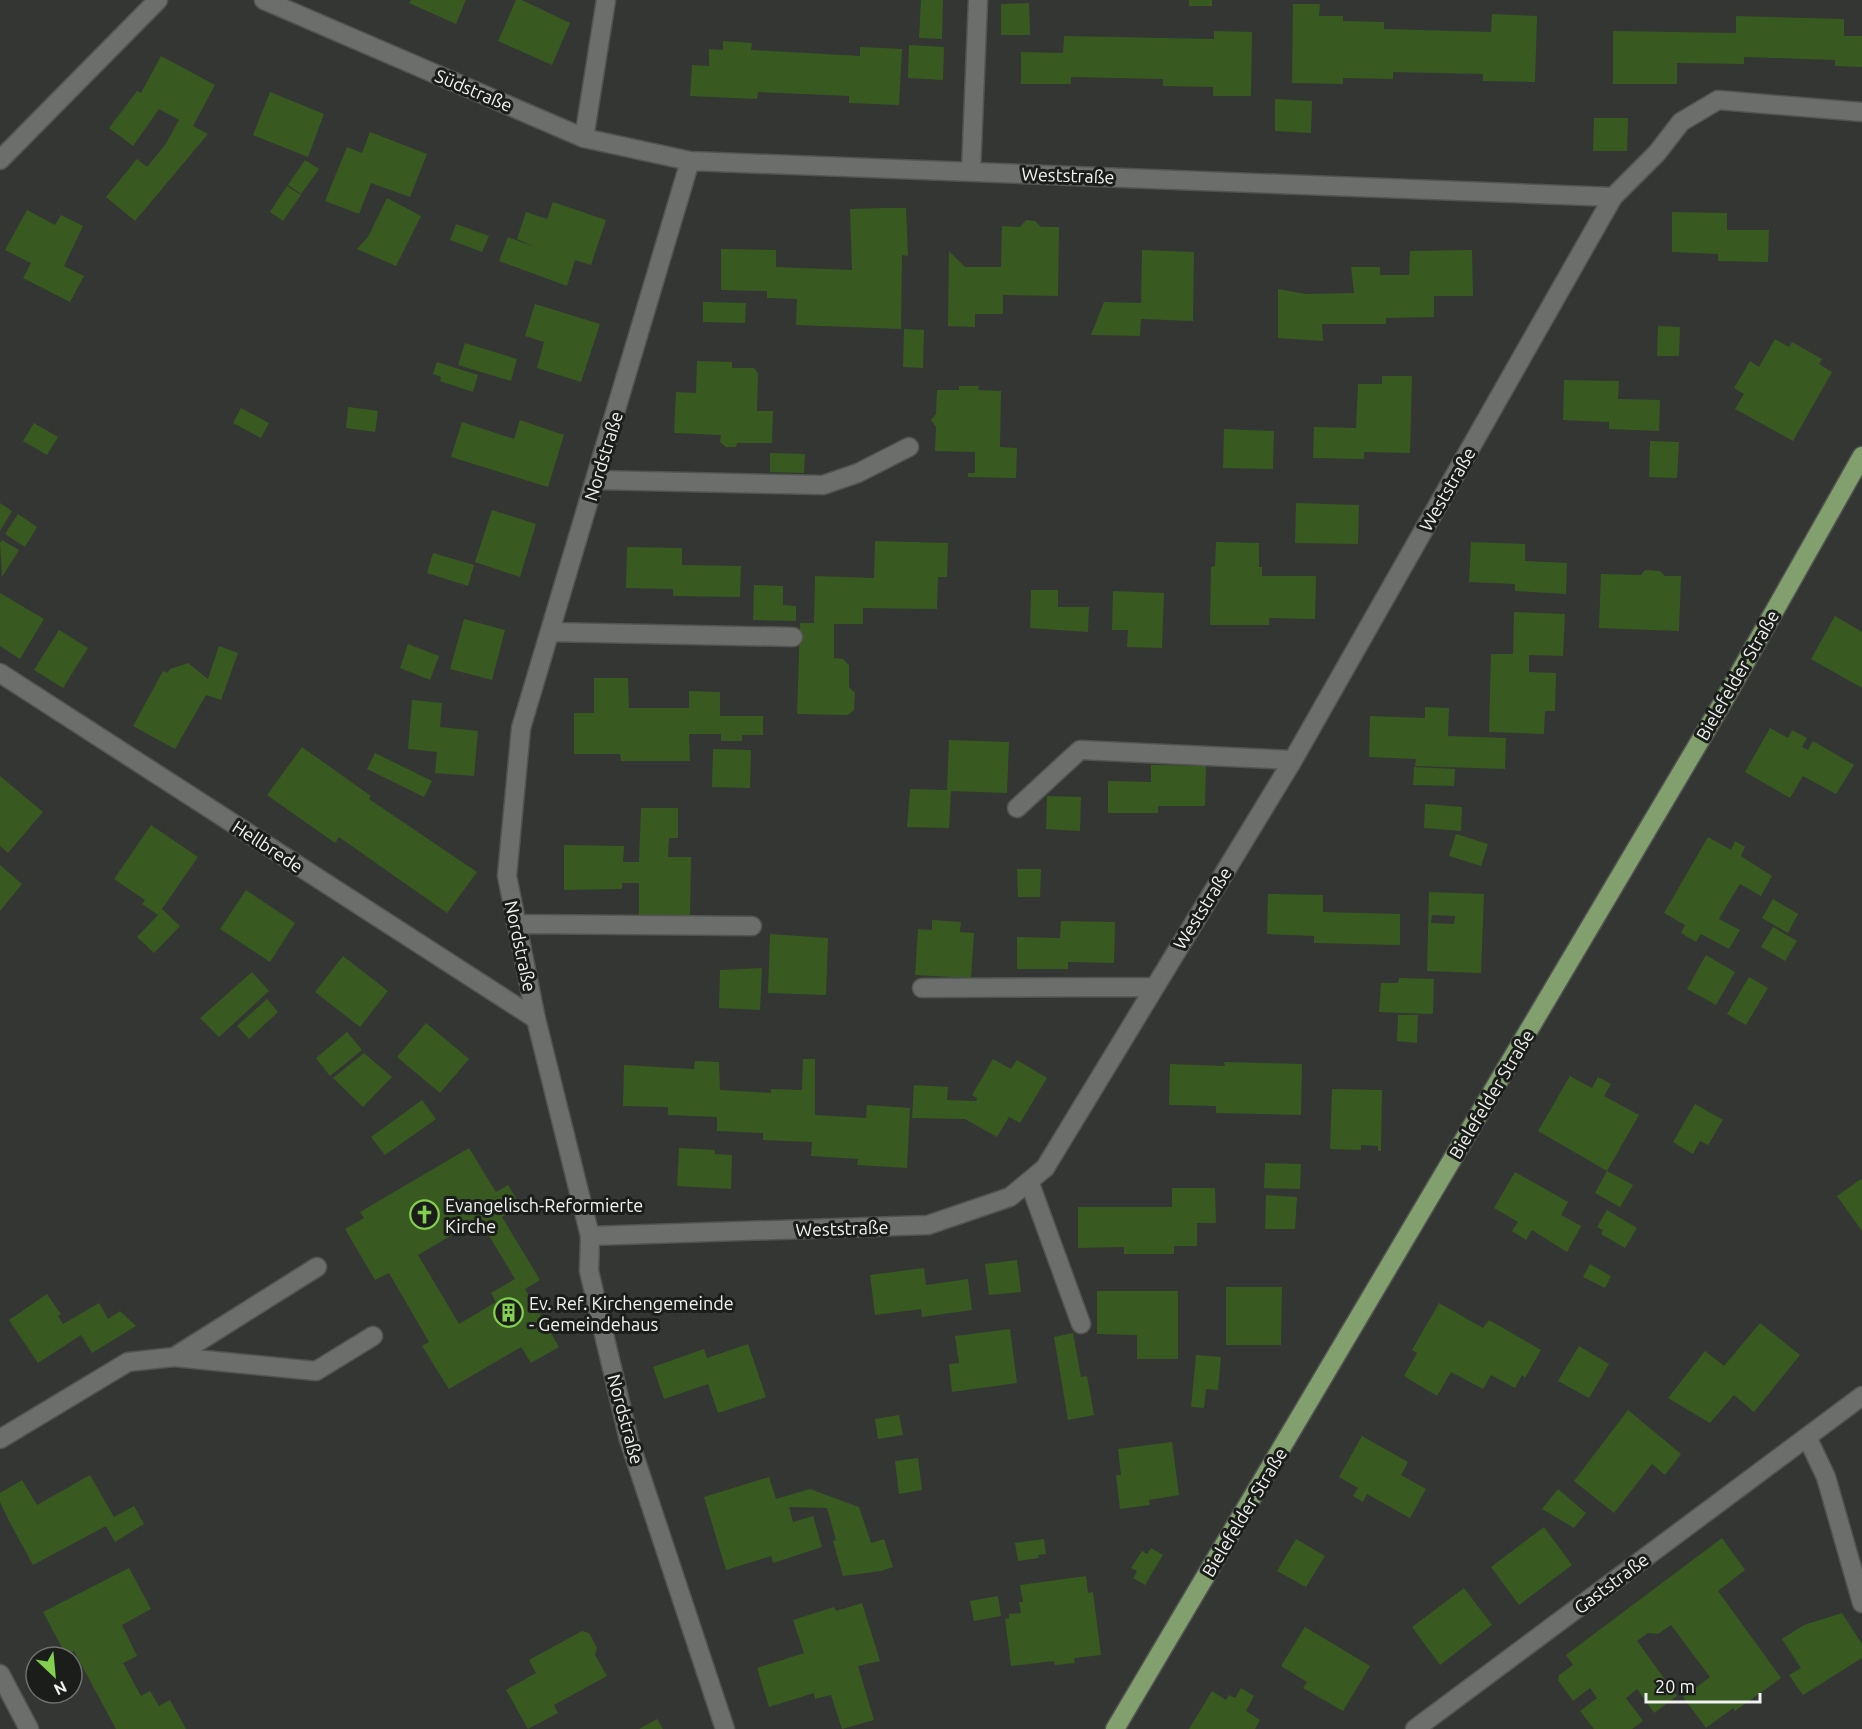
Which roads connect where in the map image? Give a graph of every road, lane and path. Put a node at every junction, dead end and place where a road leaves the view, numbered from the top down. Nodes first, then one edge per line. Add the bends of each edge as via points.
1 (158, 0) edge
2 (264, 0) edge
3 (606, 0) edge
4 (978, 0) edge
5 (1862, 112) edge
6 (584, 138) junction
7 (0, 159) edge
8 (690, 161) junction
9 (971, 171) junction
10 (1613, 196) junction
11 (909, 447) dead end
12 (1862, 456) edge
13 (596, 480) junction
14 (550, 632) junction
15 (793, 637) dead end
16 (0, 673) edge
17 (1293, 760) junction
18 (1017, 808) dead end
19 (516, 924) junction
20 (752, 926) dead end
21 (1154, 987) junction
22 (922, 988) dead end
23 (536, 1019) junction
24 (1029, 1181) junction
25 (590, 1236) junction
26 (317, 1267) dead end
27 (1081, 1324) dead end
28 (373, 1336) dead end
29 (174, 1357) junction
30 (1862, 1396) edge
31 (1807, 1437) junction
32 (0, 1439) edge
33 (1862, 1603) edge
34 (0, 1674) edge
35 (29, 1729) edge
36 (725, 1729) edge
37 (1115, 1729) edge
38 (1415, 1729) edge

1 - 7 street
2 - 6 street, Südstraße
3 - 6 street
4 - 9 street
5 - 10 street via 1718,100 1681,122 1657,153
6 - 8 street, Südstraße
8 - 9 street, Weststraße
8 - 13 street, Nordstraße
9 - 10 street, Weststraße
10 - 17 street, Weststraße
11 - 13 street via 823,485
12 - 37 main road, Bielefelder Straße via 1723,702
13 - 14 street, Nordstraße
14 - 15 street
14 - 19 street, Nordstraße via 521,728 507,876
16 - 23 street, Hellbrede
17 - 18 street via 1080,750
17 - 21 street, Weststraße
19 - 20 street
19 - 23 street, Nordstraße
21 - 22 street
21 - 24 street, Weststraße via 1045,1168
23 - 25 street, Nordstraße
24 - 25 street, Weststraße via 1010,1197 928,1225
24 - 27 street
25 - 36 street, Nordstraße via 589,1270 629,1440
26 - 29 street
28 - 29 street via 316,1371
29 - 32 street via 129,1362
30 - 31 street, Gaststraße
31 - 33 street via 1826,1477
31 - 38 street, Gaststraße
34 - 35 street

